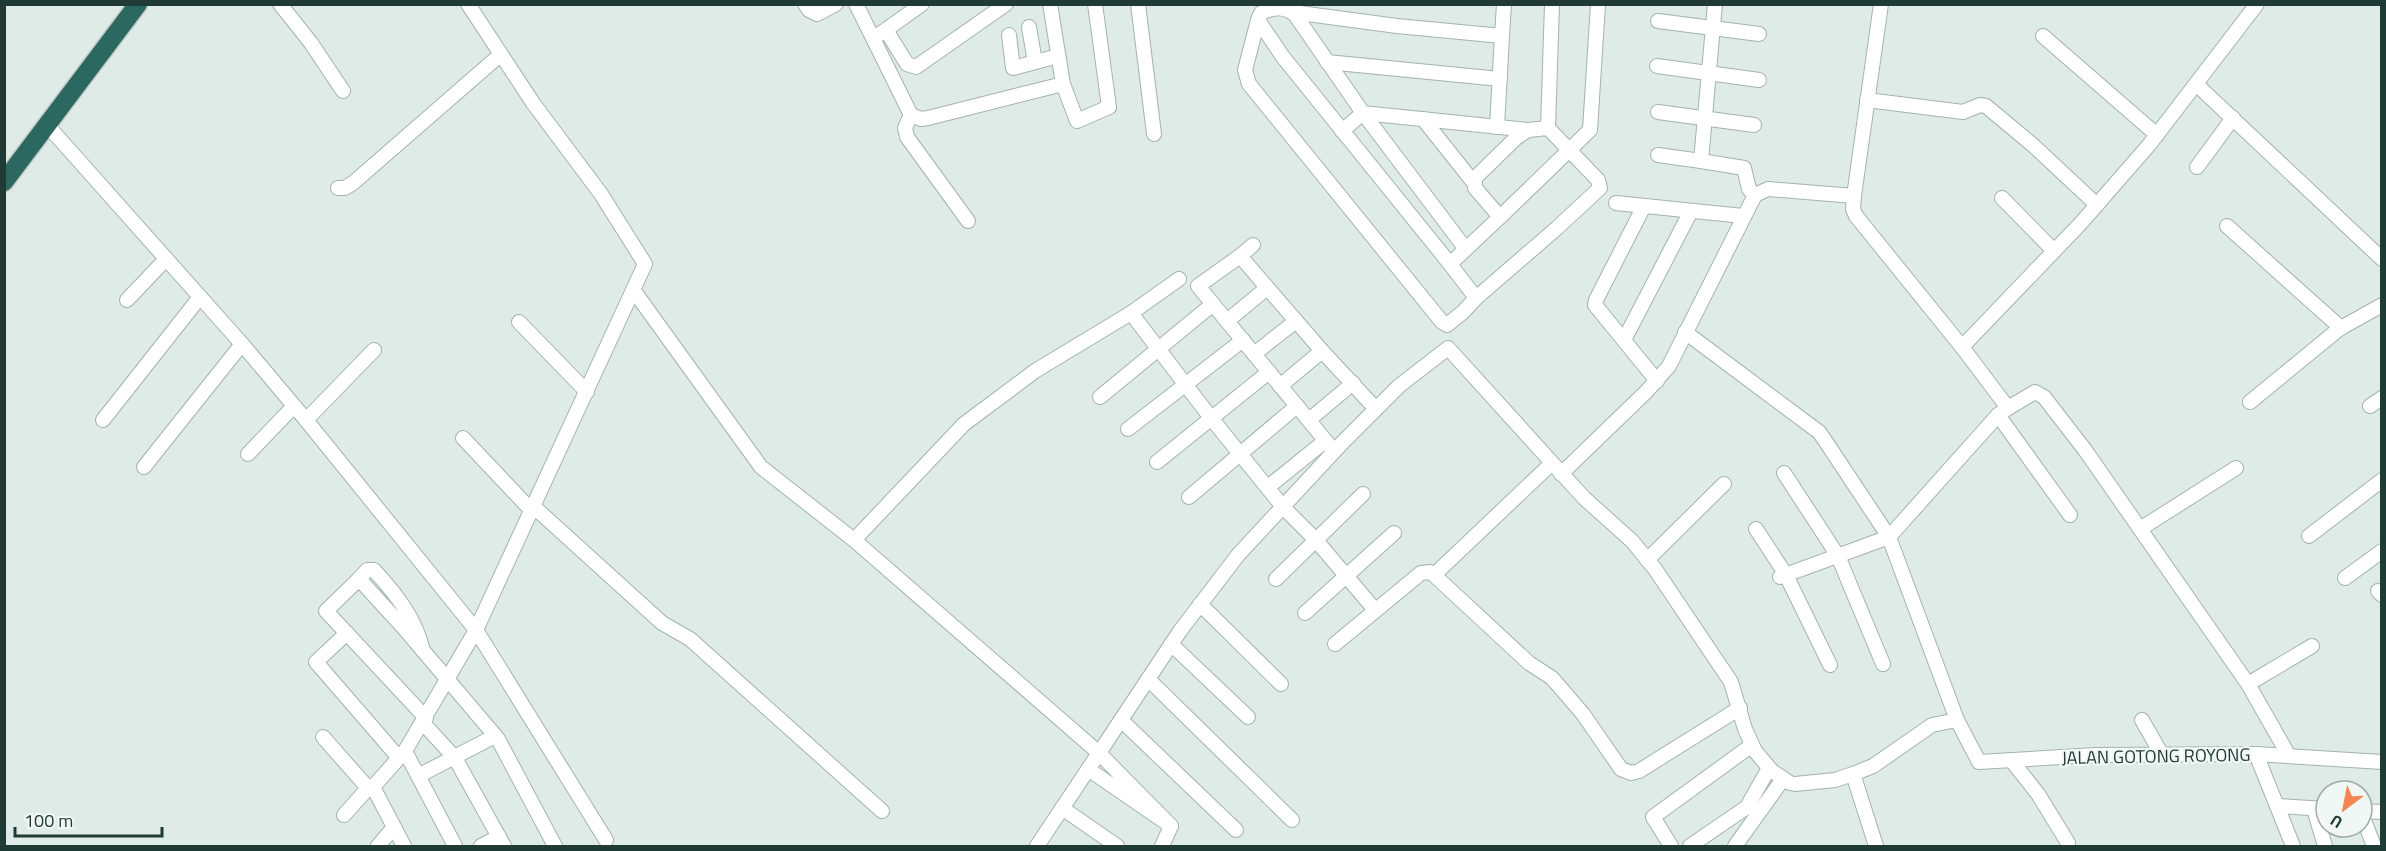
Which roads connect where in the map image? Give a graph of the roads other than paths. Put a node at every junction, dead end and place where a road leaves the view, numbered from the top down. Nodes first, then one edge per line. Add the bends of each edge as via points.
1 (138, 4) edge
2 (280, 4) edge
3 (468, 4) edge
4 (805, 4) edge
5 (836, 4) edge
6 (856, 4) edge
7 (922, 4) edge
8 (1006, 4) edge
9 (1095, 4) edge
10 (1138, 4) edge
11 (1504, 4) edge
12 (1552, 4) edge
13 (1598, 4) edge
14 (1715, 4) edge
15 (1881, 4) edge
16 (2257, 4) edge
17 (1049, 8) edge
18 (1292, 12) junction
19 (1258, 20) junction
20 (1658, 21) dead end
21 (1029, 27) dead end
22 (1713, 28) junction
23 (886, 30) junction
24 (1009, 34) dead end
25 (1759, 34) dead end
26 (1502, 36) junction
27 (2043, 36) dead end
28 (874, 38) junction
29 (500, 55) junction
30 (1058, 56) junction
31 (1035, 62) junction
32 (1327, 62) junction
33 (1657, 66) dead end
34 (1709, 74) junction
35 (1500, 79) junction
36 (1759, 80) dead end
37 (1063, 84) junction
38 (2196, 84) junction
39 (343, 91) dead end
40 (1867, 100) junction
41 (1123, 105) dead end
42 (1109, 107) junction
43 (1658, 112) dead end
44 (1363, 113) junction
45 (911, 115) junction
46 (2233, 118) junction
47 (1423, 119) junction
48 (1704, 119) junction
49 (1754, 125) dead end
50 (48, 126) junction
51 (1497, 127) junction
52 (1548, 128) junction
53 (1528, 130) junction
54 (1342, 131) junction
55 (1154, 134) dead end
56 (2157, 135) junction
57 (1568, 150) junction
58 (1658, 155) dead end
59 (1701, 161) junction
60 (2197, 167) dead end
61 (5, 179) edge
62 (1474, 183) junction
63 (338, 188) dead end
64 (1755, 195) junction
65 (1854, 196) junction
66 (2002, 198) dead end
67 (1616, 203) dead end
68 (2097, 205) junction
69 (1644, 206) junction
70 (1691, 211) junction
71 (1743, 216) junction
72 (1500, 217) junction
73 (968, 221) dead end
74 (2227, 226) dead end
75 (1252, 245) dead end
76 (1465, 248) junction
77 (2054, 251) junction
78 (1240, 256) junction
79 (166, 259) junction
80 (2382, 259) edge
81 (1450, 264) junction
82 (1179, 279) dead end
83 (1267, 288) junction
84 (634, 291) junction
85 (200, 297) junction
86 (1476, 298) junction
87 (127, 300) dead end
88 (1213, 304) junction
89 (2382, 305) edge
90 (1131, 313) junction
91 (1227, 321) junction
92 (1296, 321) junction
93 (519, 322) dead end
94 (2341, 328) junction
95 (1685, 332) junction
96 (1243, 340) junction
97 (1624, 340) junction
98 (242, 344) junction
99 (1962, 347) junction
100 (1160, 349) junction
101 (374, 350) dead end
102 (1322, 351) junction
103 (1254, 354) junction
104 (1269, 372) junction
105 (1657, 381) junction
106 (1353, 383) junction
107 (1185, 384) junction
108 (1280, 386) junction
109 (587, 392) junction
110 (1100, 397) dead end
111 (2250, 402) dead end
112 (294, 406) junction
113 (1297, 406) junction
114 (1376, 409) junction
115 (2003, 412) junction
116 (1211, 418) junction
117 (103, 420) dead end
118 (306, 420) junction
119 (1309, 420) junction
120 (1128, 429) dead end
121 (463, 438) dead end
122 (1330, 446) junction
123 (248, 454) dead end
124 (1241, 454) junction
125 (1157, 462) dead end
126 (144, 468) dead end
127 (1557, 468) junction
128 (2236, 468) dead end
129 (1784, 473) dead end
130 (2382, 480) edge
131 (1724, 484) dead end
132 (1268, 487) junction
133 (1364, 494) dead end
134 (1189, 496) dead end
135 (1283, 507) junction
136 (532, 508) junction
137 (2070, 515) dead end
138 (2140, 529) junction
139 (1756, 530) dead end
140 (1394, 533) dead end
141 (2309, 536) dead end
142 (1888, 537) junction
143 (1315, 539) junction
144 (854, 540) junction
145 (2382, 550) edge
146 (1838, 556) junction
147 (1647, 560) junction
148 (1434, 574) junction
149 (1346, 575) junction
150 (1783, 576) junction
151 (2345, 578) dead end
152 (1276, 579) dead end
153 (1200, 604) junction
154 (1375, 610) junction
155 (1305, 613) dead end
156 (476, 630) junction
157 (347, 633) junction
158 (1171, 644) junction
159 (1335, 644) dead end
160 (2312, 646) dead end
161 (1883, 664) dead end
162 (1830, 665) dead end
163 (1148, 680) junction
164 (448, 681) junction
165 (1281, 684) dead end
166 (2247, 684) junction
167 (1740, 708) junction
168 (1248, 717) dead end
169 (424, 720) junction
170 (1121, 720) junction
171 (1957, 720) junction
172 (2142, 720) dead end
173 (495, 736) junction
174 (323, 738) dead end
175 (1752, 745) junction
176 (1099, 753) junction
177 (2162, 754) junction
178 (2256, 754) junction
179 (402, 755) junction
180 (2289, 756) junction
181 (455, 758) junction
182 (2011, 760) junction
183 (2382, 762) edge
184 (1769, 768) junction
185 (1088, 769) junction
186 (1853, 774) junction
187 (418, 776) junction
188 (1784, 779) junction
189 (371, 788) junction
190 (2278, 807) junction
191 (1062, 808) junction
192 (2314, 809) edge
193 (882, 811) dead end
194 (344, 815) dead end
195 (1292, 820) dead end
196 (1171, 826) junction
197 (394, 827) junction
198 (1236, 830) dead end
199 (606, 840) dead end
200 (501, 842) edge
201 (2068, 843) dead end
202 (382, 845) edge
203 (404, 846) edge
204 (455, 846) edge
205 (481, 846) edge
206 (555, 846) edge
207 (1036, 846) edge
208 (1117, 846) edge
209 (1162, 846) edge
210 (1671, 846) edge
211 (1690, 846) edge
212 (1735, 846) edge
213 (1876, 846) edge
214 (2293, 846) edge

1 - 50 highway
2 - 39 street
3 - 29 street
4 - 5 street via 817,14
6 - 28 street
7 - 23 street
8 - 23 street via 916,67 907,64
9 - 42 street
10 - 55 street
11 - 26 street
12 - 52 street
13 - 57 street via 1591,126
14 - 22 street
15 - 40 street
16 - 38 street
17 - 30 street
18 - 19 street via 1270,9 1261,13
18 - 26 street
18 - 32 street
19 - 54 street
19 - 86 street via 1245,70 1249,84 1445,325
20 - 22 street
21 - 31 street
22 - 25 street
22 - 34 street
23 - 28 street
24 - 31 street via 1013,68
26 - 35 street
27 - 56 street
28 - 45 street
29 - 63 street via 353,183
29 - 84 street via 642,256 645,264
30 - 31 street
30 - 37 street
32 - 35 street
32 - 44 street
33 - 34 street
34 - 36 street
34 - 48 street
35 - 51 street
37 - 42 street via 1077,121
37 - 45 street via 928,118
38 - 46 street
38 - 56 street
40 - 65 street
40 - 68 street via 1964,111 1986,106
41 - 42 street
43 - 48 street
44 - 47 street
44 - 54 street
44 - 76 street
45 - 73 street via 905,128 907,137
46 - 60 street
46 - 80 street
47 - 51 street
47 - 62 street
48 - 49 street
48 - 59 street
50 - 61 highway
50 - 79 street
51 - 53 street
52 - 53 street
52 - 57 street
53 - 62 street via 1478,174
54 - 81 street
56 - 68 street
57 - 72 street
57 - 86 street via 1598,180 1597,193
58 - 59 street
59 - 64 street via 1744,168
62 - 72 street
64 - 65 street via 1768,189
64 - 71 street
65 - 99 street via 1856,216
66 - 77 street
67 - 69 street
68 - 77 street
69 - 70 street
69 - 97 street via 1596,300 1596,308
70 - 71 street
70 - 97 street
71 - 95 street
72 - 76 street
74 - 94 street
75 - 78 street
76 - 81 street
77 - 99 street
78 - 83 street
78 - 88 street via 1198,286
79 - 85 street
79 - 87 street
81 - 86 street
82 - 90 street
83 - 91 street
83 - 92 street
84 - 109 street
84 - 144 street via 761,467
85 - 98 street
85 - 117 street
88 - 91 street
88 - 100 street
89 - 94 street
90 - 100 street
90 - 144 street via 1035,371 964,423
91 - 96 street
92 - 102 street
92 - 103 street
93 - 109 street
94 - 111 street
95 - 105 street
95 - 142 street via 1819,432
96 - 103 street
96 - 107 street
97 - 105 street
98 - 112 street
98 - 126 street
99 - 115 street
100 - 107 street
100 - 110 street
101 - 118 street
102 - 106 street
102 - 108 street
103 - 104 street
104 - 108 street
104 - 116 street
105 - 127 street
106 - 114 street
106 - 119 street
107 - 116 street
107 - 120 street
108 - 113 street
109 - 136 street
112 - 118 street
112 - 123 street
113 - 119 street
113 - 124 street
114 - 122 street
114 - 127 street via 1448,348
115 - 137 street
115 - 138 street via 2035,392 2044,397
115 - 142 street
116 - 124 street
116 - 125 street
118 - 156 street
119 - 122 street
121 - 136 street
122 - 132 street
122 - 135 street
124 - 132 street
124 - 134 street
127 - 147 street
127 - 148 street
128 - 138 street
129 - 146 street
130 - 141 street
131 - 147 street
132 - 135 street
133 - 143 street
135 - 143 street
135 - 153 street
136 - 156 street
136 - 193 street via 662,623 690,639
138 - 166 street
139 - 150 street
140 - 149 street
142 - 146 street
142 - 171 street
143 - 149 street
143 - 152 street
144 - 176 street
145 - 151 street
146 - 150 street
146 - 161 street
147 - 167 street via 1706,642 1731,682
148 - 154 street via 1421,573
148 - 167 street via 1529,663 1552,678 1621,769 1639,771
149 - 154 street
149 - 155 street
150 - 162 street
153 - 158 street
153 - 165 street
154 - 159 street
156 - 164 street
156 - 199 street
157 - 164 street via 326,609 370,569 397,595 420,636 423,651
157 - 169 street
157 - 179 street via 316,662
158 - 163 street
158 - 168 street
160 - 166 street
163 - 170 street
163 - 195 street
164 - 169 street
164 - 173 street
166 - 180 street
167 - 175 street
169 - 179 street
169 - 181 street
170 - 176 street
170 - 198 street
171 - 182 street, JALAN GOTONG ROYONG via 1979,762
171 - 186 street via 1932,725 1873,766
172 - 177 street
173 - 181 street
173 - 206 street
174 - 189 street
175 - 184 street
175 - 210 street via 1653,818
176 - 185 street
176 - 196 street
177 - 178 street, JALAN GOTONG ROYONG
177 - 182 street, JALAN GOTONG ROYONG
178 - 180 street, JALAN GOTONG ROYONG
178 - 190 street
179 - 187 street
179 - 189 street
180 - 183 street, JALAN GOTONG ROYONG
181 - 187 street
181 - 200 street
182 - 201 street via 2038,794
184 - 188 street
184 - 211 street via 1747,807
185 - 191 street
185 - 196 street
186 - 188 street via 1806,784
186 - 213 street
187 - 204 street
188 - 212 street
189 - 194 street
189 - 197 street
190 - 192 street
190 - 214 street
191 - 207 street
191 - 208 street
196 - 209 street
197 - 202 street
197 - 203 street
200 - 205 street

